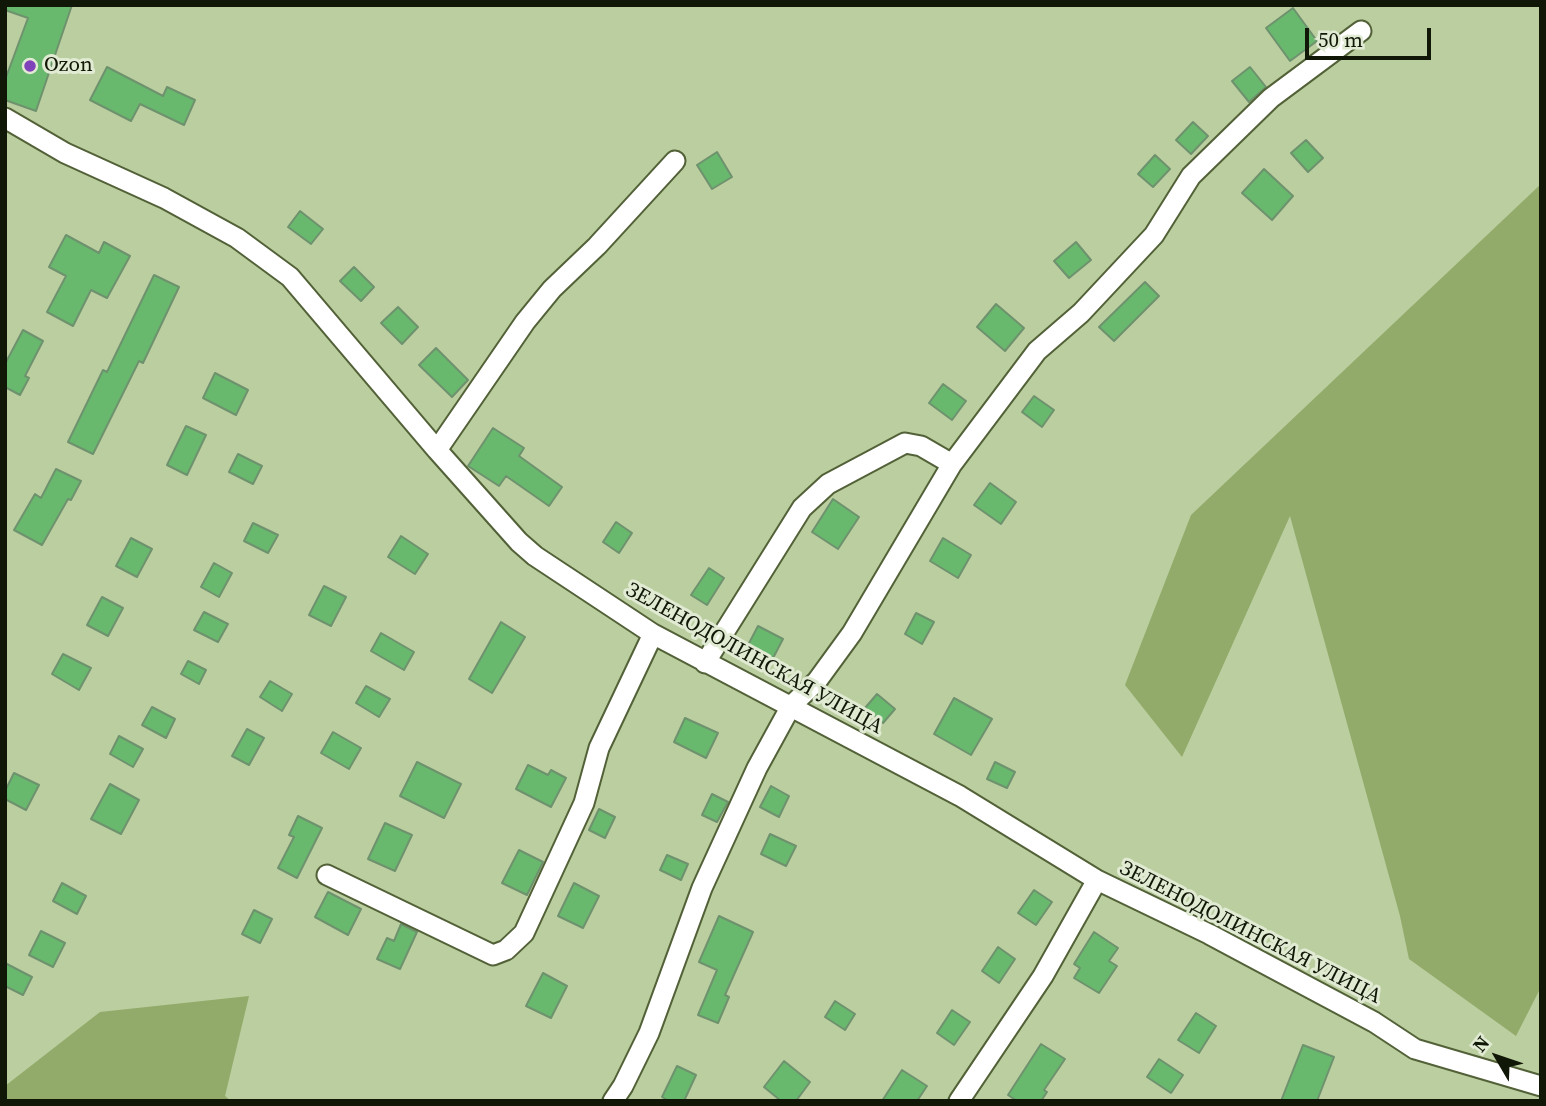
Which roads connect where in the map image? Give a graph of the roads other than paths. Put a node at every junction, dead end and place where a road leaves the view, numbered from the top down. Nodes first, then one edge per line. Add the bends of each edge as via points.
1 (1362, 31) dead end
2 (5, 118) edge
3 (675, 161) dead end
4 (437, 450) junction
5 (952, 464) junction
6 (653, 634) junction
7 (705, 663) junction
8 (791, 706) junction
9 (327, 875) dead end
10 (1097, 880) junction
11 (1539, 1081) edge
12 (613, 1101) edge
13 (960, 1101) edge

1 - 5 street via 1271,97 1191,176 1154,234 1080,313 1037,351
2 - 4 street, ЗЕЛЕНОДОЛИНСКАЯ УЛИЦА via 65,153 164,198 237,238 290,277
3 - 4 street via 552,289
4 - 6 street, ЗЕЛЕНОДОЛИНСКАЯ УЛИЦА via 519,542
5 - 7 street via 921,446 905,443 828,484 802,508
5 - 8 street via 852,634 817,681
6 - 7 street, ЗЕЛЕНОДОЛИНСКАЯ УЛИЦА
6 - 9 street via 599,748 579,815 524,933 506,950 493,955
7 - 8 street, ЗЕЛЕНОДОЛИНСКАЯ УЛИЦА
8 - 10 street, ЗЕЛЕНОДОЛИНСКАЯ УЛИЦА via 960,796
8 - 12 street via 702,888 649,1032
10 - 11 street, ЗЕЛЕНОДОЛИНСКАЯ УЛИЦА via 1209,934 1374,1022 1415,1049
10 - 13 street via 1044,976

